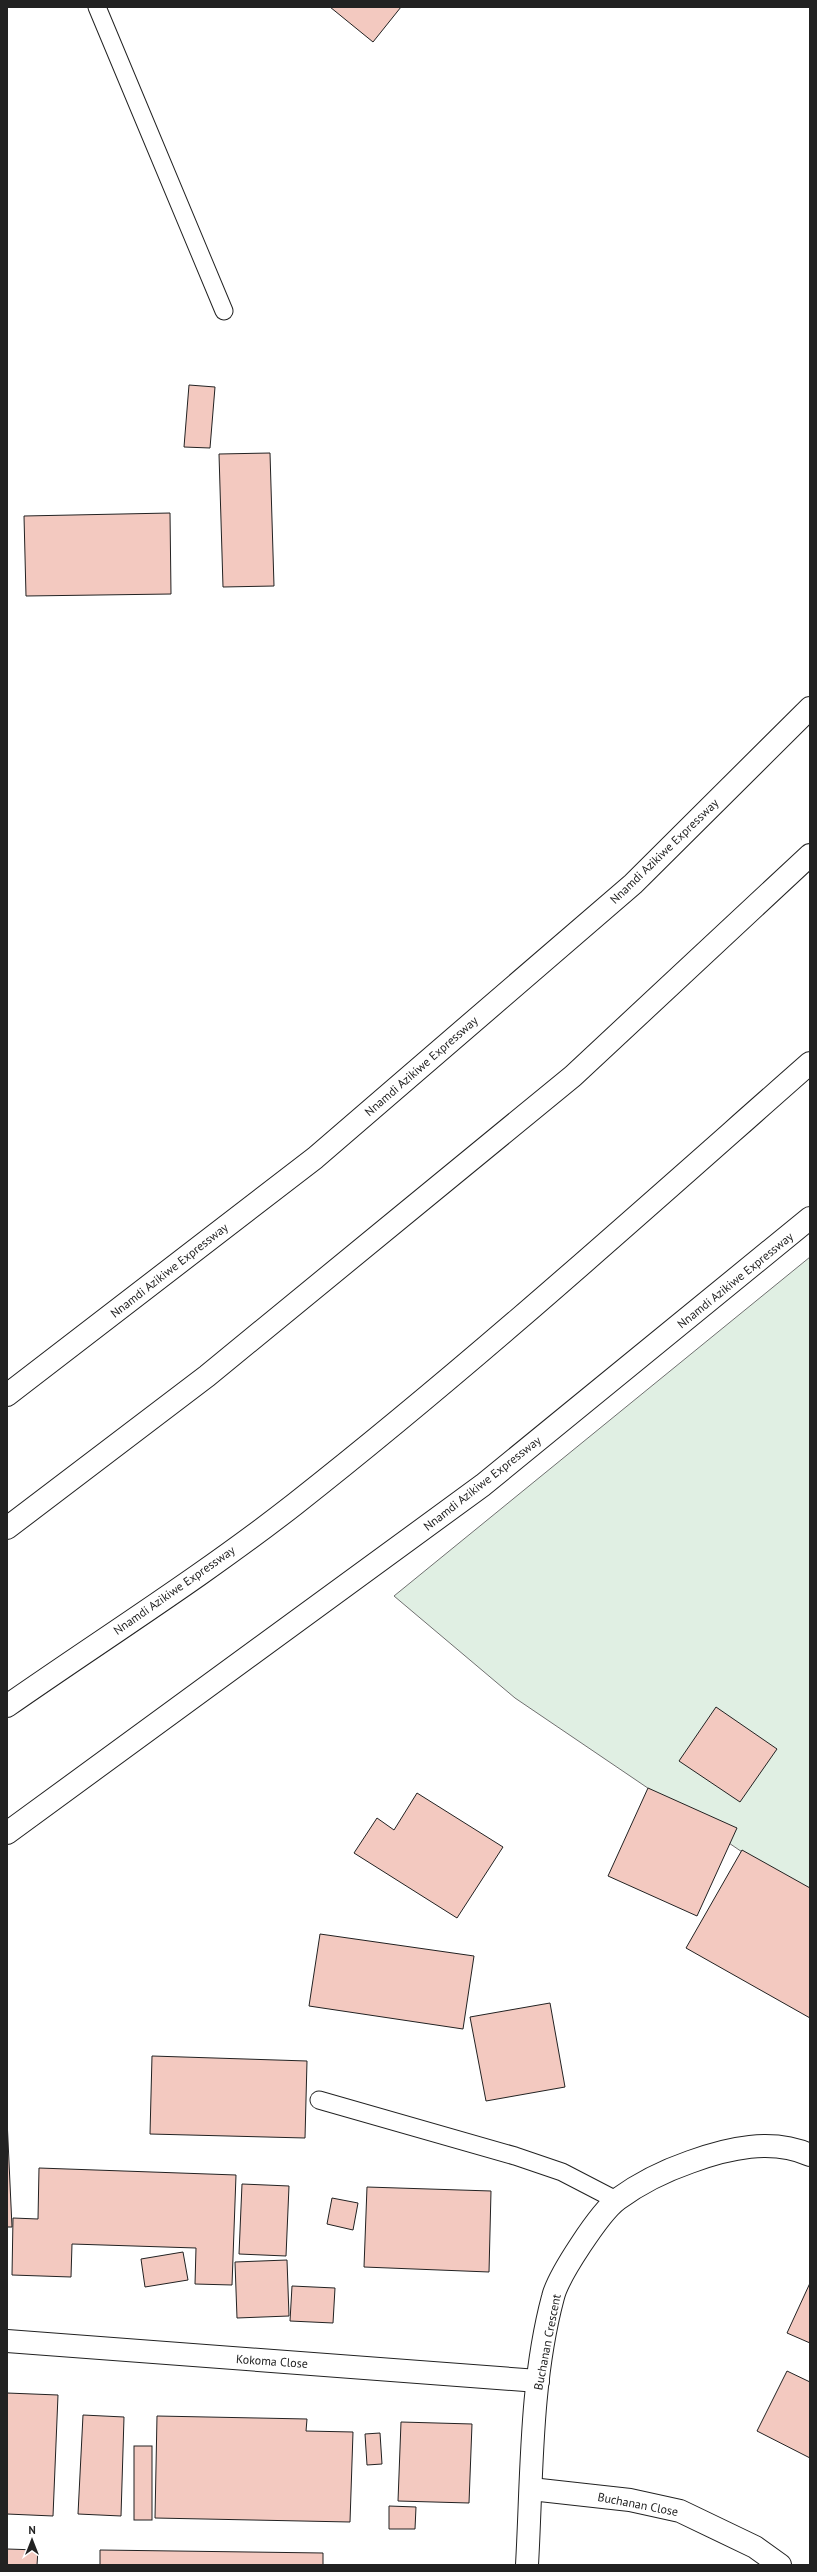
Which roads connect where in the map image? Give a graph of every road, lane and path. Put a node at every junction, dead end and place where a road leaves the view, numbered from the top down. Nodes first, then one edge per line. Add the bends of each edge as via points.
1 (97, 7) edge
2 (224, 311) dead end
3 (810, 708) edge
4 (810, 855) edge
5 (810, 1063) edge
6 (810, 1218) edge
7 (7, 1395) edge
8 (7, 1528) edge
9 (7, 1706) edge
10 (7, 1833) edge
11 (319, 2100) dead end
12 (810, 2155) edge
13 (616, 2200) junction
14 (7, 2341) edge
15 (538, 2381) junction
16 (531, 2488) junction
17 (527, 2565) edge
18 (780, 2565) edge

1 - 2 lane
3 - 7 main road, Nnamdi Azikiwe Expressway via 633,884 315,1158
4 - 8 main road via 573,1076 207,1376
5 - 9 main road, Nnamdi Azikiwe Expressway via 589,1258 293,1505
6 - 10 main road, Nnamdi Azikiwe Expressway via 482,1485
11 - 13 lane via 516,2156 562,2172
12 - 13 main road, Buchanan Crescent via 794,2148 756,2146 716,2152 661,2172
13 - 15 main road, Buchanan Crescent via 575,2253 553,2296
14 - 15 main road, Kokoma Close
15 - 16 main road, Buchanan Crescent
16 - 17 main road, Buchanan Crescent
16 - 18 main road, Buchanan Close via 630,2500 680,2511 755,2547

